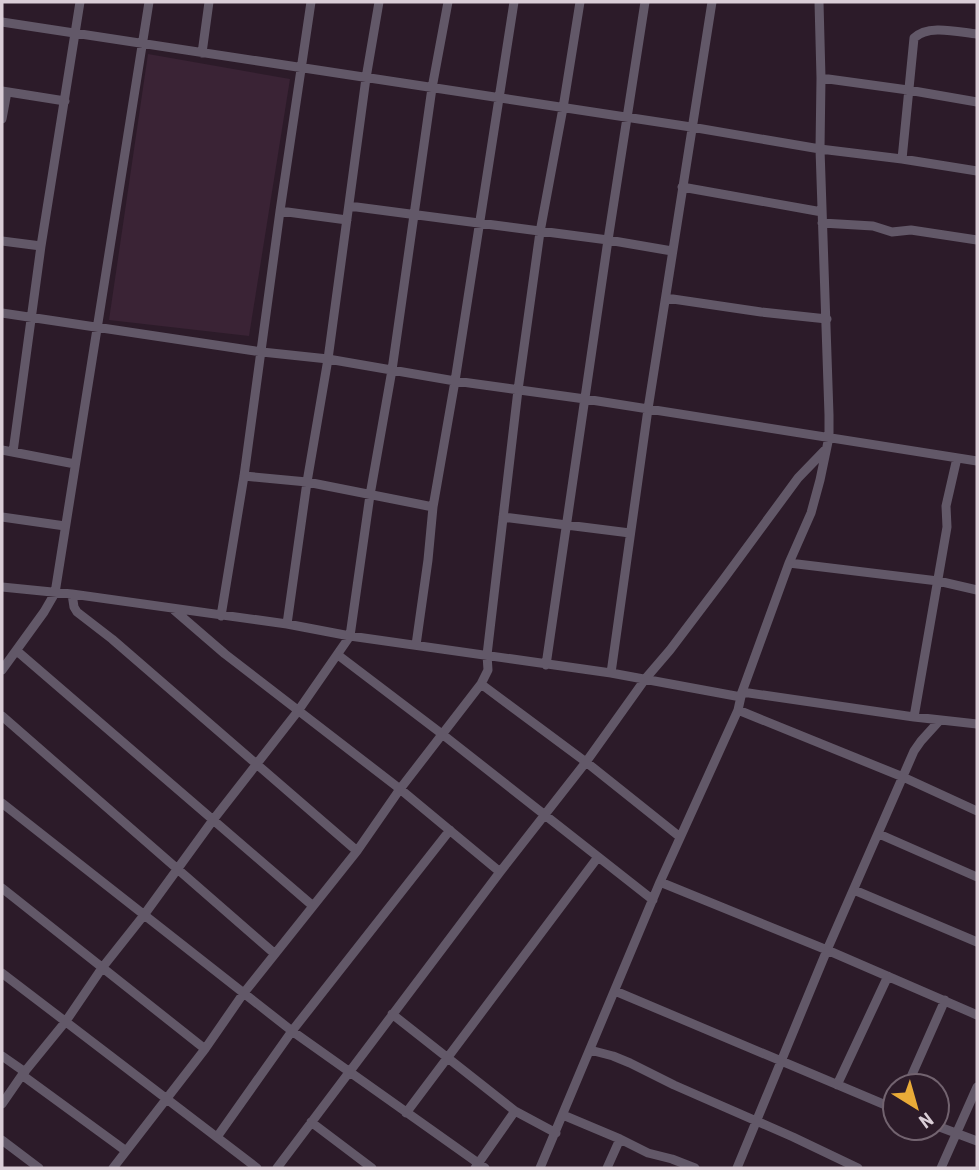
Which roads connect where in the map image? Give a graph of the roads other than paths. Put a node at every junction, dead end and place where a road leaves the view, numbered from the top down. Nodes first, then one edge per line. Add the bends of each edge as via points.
1 (80, 2) edge
2 (149, 2) edge
3 (209, 2) edge
4 (312, 2) edge
5 (379, 2) edge
6 (448, 2) edge
7 (514, 2) edge
8 (580, 2) edge
9 (645, 2) edge
10 (712, 2) edge
11 (819, 2) edge
12 (2, 22) edge
13 (76, 34) junction
14 (977, 34) edge
15 (142, 44) junction
16 (202, 53) junction
17 (302, 69) junction
18 (366, 78) junction
19 (821, 78) junction
20 (432, 88) junction
21 (908, 90) junction
22 (4, 91) edge
23 (498, 98) junction
24 (65, 101) junction
25 (977, 102) edge
26 (563, 108) junction
27 (628, 118) junction
28 (2, 119) edge
29 (691, 127) junction
30 (820, 149) junction
31 (902, 159) junction
32 (977, 171) edge
33 (682, 187) junction
34 (349, 206) junction
35 (281, 211) junction
36 (822, 212) junction
37 (415, 215) junction
38 (347, 219) junction
39 (479, 223) junction
40 (822, 223) junction
41 (540, 232) junction
42 (608, 240) junction
43 (977, 240) edge
44 (2, 241) edge
45 (41, 246) junction
46 (672, 251) junction
47 (666, 298) junction
48 (2, 313) edge
49 (31, 318) junction
50 (827, 319) junction
51 (97, 326) junction
52 (262, 352) junction
53 (328, 359) junction
54 (392, 370) junction
55 (455, 381) junction
56 (518, 390) junction
57 (585, 399) junction
58 (648, 409) junction
59 (829, 438) junction
60 (826, 449) junction
61 (2, 450) edge
62 (13, 452) junction
63 (957, 458) junction
64 (977, 461) edge
65 (75, 464) junction
66 (244, 476) junction
67 (307, 482) junction
68 (370, 495) junction
69 (433, 507) junction
70 (2, 517) edge
71 (503, 517) junction
72 (65, 526) junction
73 (566, 526) junction
74 (630, 533) junction
75 (789, 563) junction
76 (938, 582) junction
77 (2, 587) edge
78 (977, 590) edge
79 (55, 593) junction
80 (72, 594) junction
81 (172, 609) junction
82 (220, 616) junction
83 (287, 624) junction
84 (350, 636) junction
85 (416, 645) junction
86 (17, 650) junction
87 (338, 655) junction
88 (487, 655) junction
89 (546, 664) junction
90 (2, 670) edge
91 (611, 673) junction
92 (646, 678) junction
93 (481, 684) junction
94 (741, 694) junction
95 (738, 710) junction
96 (298, 711) junction
97 (2, 716) edge
98 (914, 717) junction
99 (940, 720) junction
100 (977, 724) edge
101 (442, 734) junction
102 (586, 762) junction
103 (256, 763) junction
104 (903, 777) junction
105 (400, 789) junction
106 (2, 803) edge
107 (977, 811) edge
108 (544, 814) junction
109 (213, 820) junction
110 (450, 830) junction
111 (879, 834) junction
112 (680, 837) junction
113 (357, 852) junction
114 (598, 857) junction
115 (178, 869) junction
116 (499, 872) junction
117 (977, 877) edge
118 (660, 882) junction
119 (2, 888) edge
120 (854, 890) junction
121 (653, 900) junction
122 (313, 906) junction
123 (144, 915) junction
124 (977, 942) edge
125 (827, 950) junction
126 (275, 954) junction
127 (102, 968) junction
128 (2, 973) edge
129 (888, 976) junction
130 (615, 991) junction
131 (243, 994) junction
132 (945, 1000) junction
133 (392, 1014) junction
134 (977, 1015) edge
135 (66, 1021) junction
136 (292, 1031) junction
137 (205, 1049) junction
138 (590, 1050) junction
139 (2, 1056) edge
140 (447, 1059) junction
141 (782, 1061) junction
142 (349, 1072) junction
143 (913, 1072) edge
144 (23, 1074) junction
145 (837, 1085) junction
146 (977, 1087) edge
147 (167, 1099) junction
148 (881, 1102) edge
149 (2, 1104) edge
150 (515, 1111) junction
151 (406, 1113) junction
152 (563, 1115) junction
153 (756, 1121) junction
154 (311, 1122) junction
155 (951, 1132) edge
156 (556, 1133) junction
157 (957, 1134) junction
158 (217, 1137) junction
159 (620, 1139) junction
160 (2, 1140) edge
161 (977, 1141) edge
162 (126, 1151) junction
163 (670, 1163) edge
164 (480, 1167) edge
165 (39, 1168) edge
166 (113, 1168) edge
167 (257, 1168) edge
168 (277, 1168) edge
169 (372, 1168) edge
170 (540, 1168) edge
171 (607, 1168) edge
172 (695, 1168) edge
173 (737, 1168) edge
174 (858, 1168) edge
175 (941, 1168) edge

1 - 13 street
2 - 15 street
3 - 16 street
4 - 17 street
5 - 18 street
6 - 20 street
7 - 23 street
8 - 26 street
9 - 27 street
10 - 29 street
11 - 19 street
12 - 13 street
13 - 15 street
13 - 24 street
14 - 21 street via 920,32 914,38
15 - 16 street
15 - 51 street
16 - 17 street
17 - 18 street
17 - 35 street
18 - 20 street
18 - 34 street
19 - 21 street
19 - 30 street
20 - 23 street
20 - 37 street
21 - 25 street
21 - 31 street
22 - 24 street
22 - 28 street
23 - 26 street
23 - 39 street
24 - 45 street
26 - 27 street
26 - 41 street
27 - 29 street
27 - 42 street
29 - 30 street
29 - 33 street
30 - 31 street
30 - 36 street
31 - 32 street
33 - 36 street
33 - 46 street
34 - 37 street
34 - 38 street
35 - 38 street
35 - 52 street
36 - 40 street
37 - 39 street
37 - 54 street
38 - 53 street
39 - 41 street
39 - 55 street
40 - 43 street
40 - 50 street
41 - 42 street
41 - 56 street
42 - 46 street
42 - 57 street
44 - 45 street
45 - 49 street
46 - 47 street
47 - 50 street
47 - 58 street
48 - 49 street
49 - 51 street
49 - 62 street
50 - 59 street
51 - 52 street
51 - 65 street
52 - 53 street
52 - 66 street
53 - 54 street
53 - 67 street
54 - 55 street
54 - 68 street
55 - 56 street
55 - 69 street
56 - 57 street
56 - 71 street
57 - 58 street
57 - 73 street
58 - 59 street
58 - 74 street
59 - 60 street
59 - 63 street
60 - 75 street via 811,513
60 - 92 street via 798,478
61 - 62 street
62 - 65 street
63 - 64 street
63 - 76 street via 946,506
65 - 72 street
66 - 67 street
66 - 82 street
67 - 68 street
67 - 83 street
68 - 69 street
68 - 84 street
69 - 85 street
70 - 72 street
71 - 73 street
71 - 88 street
72 - 79 street
73 - 74 street
73 - 89 street
74 - 91 street
75 - 76 street
75 - 94 street
76 - 78 street
76 - 98 street
77 - 79 street
79 - 80 street
79 - 86 street
80 - 81 street
80 - 103 street via 78,612
81 - 82 street
81 - 96 street
82 - 83 street
83 - 84 street
84 - 85 street
84 - 87 street
85 - 88 street
86 - 90 street
86 - 109 street
87 - 96 street
87 - 101 street
88 - 89 street
88 - 93 street via 488,670
89 - 91 street
91 - 92 street
92 - 94 street
92 - 102 street
93 - 101 street
93 - 102 street
94 - 95 street
94 - 98 street
95 - 104 street
95 - 112 street
96 - 103 street
96 - 105 street
97 - 115 street
98 - 99 street
99 - 100 street
99 - 104 street via 921,740
101 - 105 street
101 - 108 street
102 - 108 street
102 - 112 street
103 - 109 street
103 - 113 street
104 - 107 street
104 - 111 street
105 - 110 street
105 - 113 street
106 - 123 street
108 - 114 street
108 - 116 street
109 - 115 street
109 - 122 street
110 - 116 street
110 - 136 street
111 - 117 street
111 - 120 street
112 - 118 street
113 - 122 street
114 - 121 street
114 - 140 street
115 - 123 street
115 - 126 street
116 - 133 street
118 - 121 street
118 - 125 street
119 - 127 street
120 - 124 street
120 - 125 street
121 - 130 street
122 - 126 street
123 - 127 street
123 - 131 street
125 - 129 street
125 - 141 street
126 - 131 street
127 - 135 street
127 - 137 street
128 - 135 street
129 - 132 street
129 - 145 street
130 - 138 street
130 - 141 street
131 - 136 street
131 - 137 street
132 - 134 street
132 - 143 street
133 - 140 street
133 - 142 street
135 - 144 street
135 - 147 street
136 - 142 street
136 - 158 street
137 - 147 street
138 - 152 street
138 - 153 street via 630,1063
139 - 144 street
140 - 150 street
140 - 151 street
141 - 145 street
141 - 153 street
142 - 151 street
142 - 154 street
144 - 149 street
144 - 162 street
145 - 148 street
146 - 157 street
147 - 158 street
147 - 162 street
150 - 156 street
150 - 164 street
151 - 164 street
152 - 156 street
152 - 159 street
153 - 173 street
153 - 174 street
154 - 168 street
154 - 169 street
155 - 157 street
156 - 170 street
157 - 161 street
157 - 175 street
158 - 167 street
159 - 163 street
159 - 171 street
160 - 165 street
162 - 166 street
163 - 172 street

